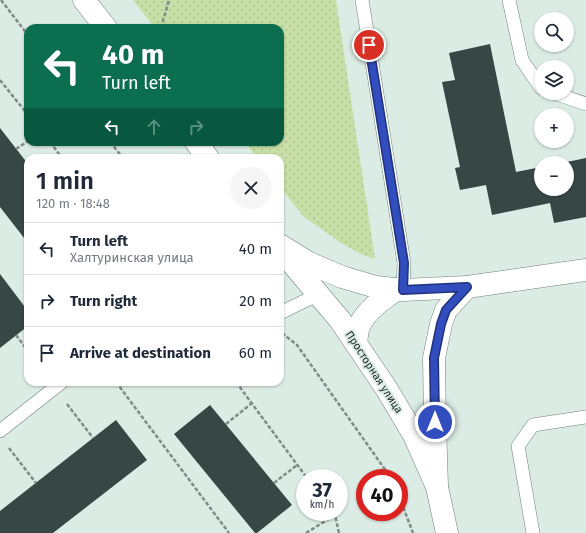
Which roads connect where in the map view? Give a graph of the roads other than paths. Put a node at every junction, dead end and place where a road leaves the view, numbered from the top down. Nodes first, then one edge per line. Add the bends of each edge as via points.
1 (84, 0) edge
2 (362, 0) edge
3 (509, 0) edge
4 (103, 24) edge
5 (534, 78) edge
6 (574, 100) edge
7 (586, 104) edge
8 (284, 247) edge
9 (284, 254) edge
10 (586, 270) edge
11 (467, 287) junction
12 (400, 290) junction
13 (319, 294) junction
14 (284, 311) edge
15 (356, 343) junction
16 (58, 386) edge
17 (586, 418) edge
18 (2, 436) edge
19 (437, 487) junction
20 (447, 533) edge
21 (534, 533) edge

1 - 4 street
2 - 12 lane via 404,263
3 - 5 lane via 522,60
6 - 7 lane
8 - 12 street via 309,263 342,277 376,287
9 - 13 street, Просторная улица
10 - 11 street
11 - 12 street
11 - 19 street via 446,310 434,358
12 - 15 street via 378,302 366,314 359,326
13 - 14 lane
13 - 15 street, Просторная улица
15 - 19 street, Просторная улица via 414,435
16 - 18 lane
17 - 21 lane via 533,425 518,446
19 - 20 street, Просторная улица

